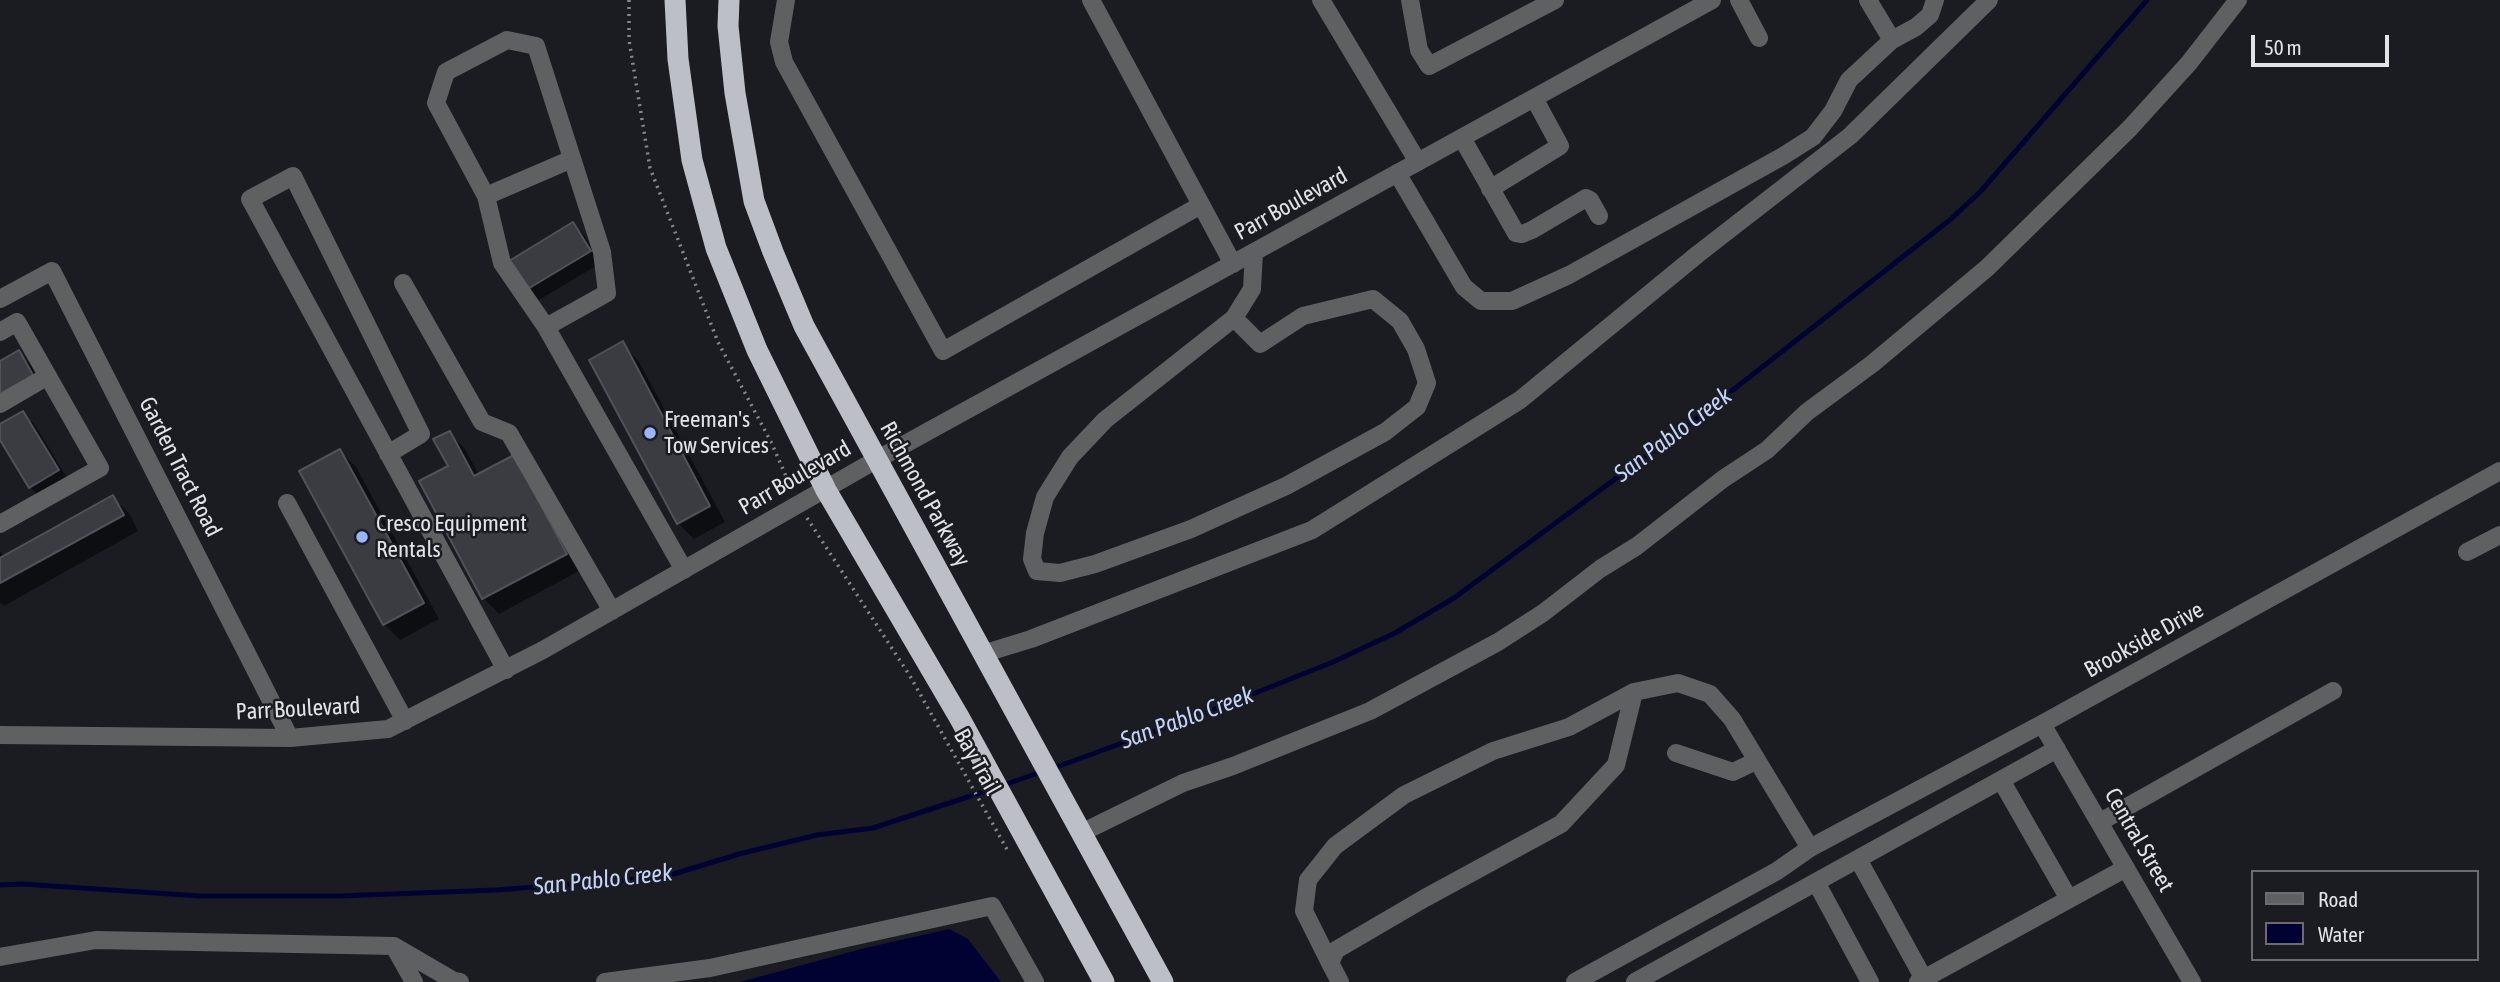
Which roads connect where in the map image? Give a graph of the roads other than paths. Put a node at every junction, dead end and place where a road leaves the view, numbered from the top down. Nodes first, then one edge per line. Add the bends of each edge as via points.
1 (675, 0) edge
2 (729, 0) edge
3 (786, 0) edge
4 (1091, 0) edge
5 (1410, 0) edge
6 (1555, 0) edge
7 (1712, 0) edge
8 (1739, 0) edge
9 (1868, 0) edge
10 (1935, 0) edge
11 (1989, 0) edge
12 (2238, 0) edge
13 (1324, 1) edge
14 (1759, 38) dead end
15 (1892, 40) junction
16 (1534, 98) junction
17 (1462, 138) junction
18 (572, 159) junction
19 (1418, 162) junction
20 (1397, 173) junction
21 (1490, 189) junction
22 (486, 196) junction
23 (1201, 205) junction
24 (1599, 216) dead end
25 (1254, 252) junction
26 (1233, 264) junction
27 (403, 283) dead end
28 (0, 299) edge
29 (1234, 318) junction
30 (546, 327) junction
31 (0, 332) edge
32 (48, 376) junction
33 (0, 404) edge
34 (388, 454) junction
35 (876, 460) junction
36 (2500, 471) edge
37 (826, 490) junction
38 (287, 503) dead end
39 (0, 524) edge
40 (2500, 535) edge
41 (2467, 552) dead end
42 (684, 570) junction
43 (612, 611) junction
44 (982, 654) junction
45 (506, 670) junction
46 (2333, 691) dead end
47 (1634, 692) junction
48 (405, 721) junction
49 (2042, 724) junction
50 (0, 734) edge
51 (290, 738) junction
52 (2057, 749) junction
53 (1676, 753) dead end
54 (1756, 761) junction
55 (2001, 780) junction
56 (2100, 822) junction
57 (1081, 834) junction
58 (1810, 848) junction
59 (1858, 859) junction
60 (2126, 868) junction
61 (1816, 882) junction
62 (2069, 899) junction
63 (394, 946) junction
64 (0, 957) edge
65 (1330, 963) junction
66 (1921, 980) edge
67 (414, 982) edge
68 (456, 982) edge
69 (605, 982) edge
70 (1035, 982) edge
71 (1104, 982) edge
72 (1163, 982) edge
73 (1340, 982) edge
74 (1575, 982) edge
75 (1634, 982) edge
76 (1870, 982) edge
77 (2192, 982) edge

1 - 37 highway via 692,160 716,248 757,350
2 - 35 highway, Richmond Parkway via 735,93 754,201 804,326
3 - 23 street via 779,42 784,62 943,351
4 - 23 street
5 - 6 street via 1419,50 1429,66
7 - 16 street, Parr Boulevard
8 - 14 street
9 - 15 street
10 - 15 street via 1930,15
11 - 44 street via 1850,136 1520,400 1312,530
12 - 57 street via 2130,128 1987,268 1807,412 1767,450 1637,546 1498,642 1370,711 1184,783
13 - 19 street
15 - 20 street via 1849,80 1812,137 1569,275 1512,301 1481,301 1464,287
16 - 17 street, Parr Boulevard
16 - 21 street via 1560,146
17 - 19 street, Parr Boulevard
17 - 21 street
18 - 22 street
18 - 22 street via 536,46 507,40 446,72 436,103
18 - 30 street via 602,252 607,293
19 - 20 street, Parr Boulevard
20 - 25 street, Parr Boulevard
21 - 24 street via 1516,233 1532,230 1586,198
22 - 30 street via 502,263
23 - 26 street
25 - 26 street, Parr Boulevard
25 - 29 street via 1252,289
26 - 35 street, Parr Boulevard
27 - 43 street via 482,422 509,433
28 - 51 street, Garden Tract Road via 52,271
29 - 29 street via 1105,421 1070,457 1045,497 1032,559 1037,571 1060,573 1095,564 1191,529 1286,486 1385,432 1417,407 1427,383 1400,321 1373,299 1303,316 1260,344
30 - 42 street
31 - 32 street via 17,322
32 - 33 street
32 - 39 street via 100,468
34 - 34 street via 250,199 293,176 421,434
34 - 45 street
35 - 37 street, Parr Boulevard
35 - 44 highway, Richmond Parkway
36 - 49 street, Brookside Drive
37 - 42 street, Parr Boulevard
37 - 71 highway via 959,716
38 - 48 street
40 - 41 street
42 - 43 street, Parr Boulevard
43 - 45 street, Parr Boulevard
44 - 57 highway, Richmond Parkway
45 - 48 street, Parr Boulevard
46 - 56 street
47 - 54 street via 1678,684 1710,694 1732,719
47 - 65 street via 1616,765 1561,824 1336,950
47 - 65 street via 1569,727 1493,751 1404,795 1335,846 1308,880 1304,911
48 - 51 street, Parr Boulevard via 388,729
49 - 52 street, Central Street
49 - 58 street, Brookside Drive
50 - 51 street, Parr Boulevard
52 - 55 street
52 - 56 street, Central Street
53 - 54 street via 1733,772
54 - 58 street
55 - 59 street
55 - 62 street
56 - 60 street, Central Street
57 - 72 highway, Richmond Parkway
58 - 74 street, Brookside Drive via 1777,871
59 - 61 street
59 - 66 street
60 - 62 street
60 - 77 street, Central Street
61 - 75 street
61 - 76 street
62 - 66 street
63 - 64 street via 96,940
63 - 67 street
63 - 68 street
65 - 73 street
69 - 70 street via 710,968 992,906

